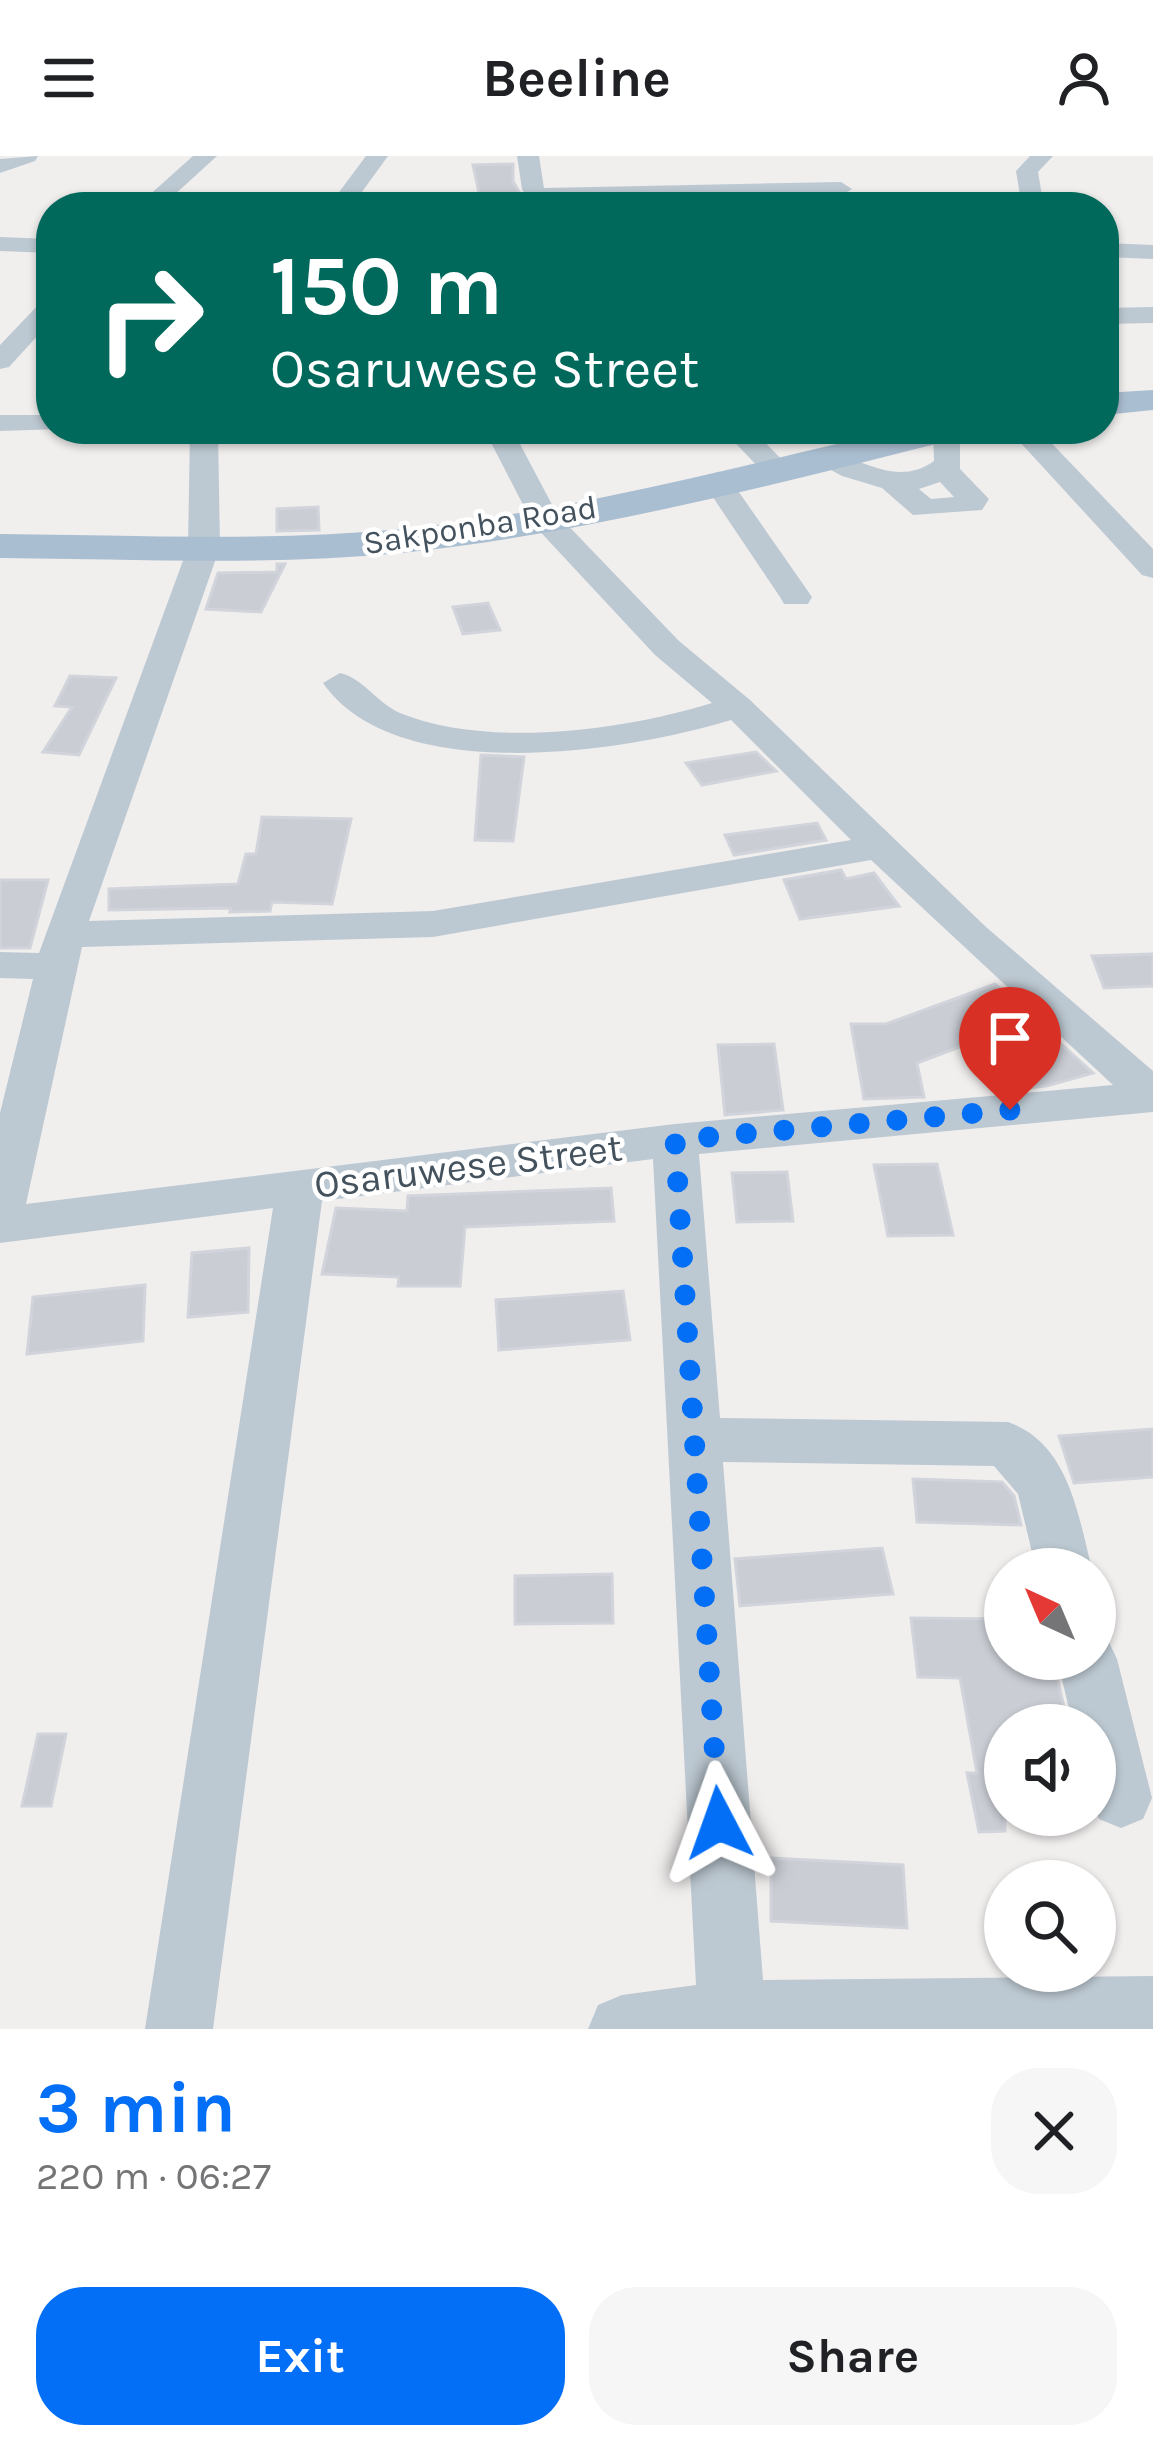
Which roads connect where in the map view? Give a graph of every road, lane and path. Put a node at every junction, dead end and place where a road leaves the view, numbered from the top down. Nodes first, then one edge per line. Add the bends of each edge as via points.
1 (27, 156) edge
2 (206, 156) edge
3 (377, 156) edge
4 (528, 156) edge
5 (1042, 156) edge
6 (0, 166) edge
7 (842, 190) edge
8 (164, 192) edge
9 (350, 192) edge
10 (538, 192) edge
11 (787, 192) edge
12 (1030, 192) edge
13 (0, 244) edge
14 (36, 245) edge
15 (1119, 251) edge
16 (1153, 252) edge
17 (1153, 315) edge
18 (1119, 316) edge
19 (36, 322) edge
20 (0, 362) edge
21 (1153, 400) edge
22 (1119, 403) edge
23 (0, 423) edge
24 (36, 423) edge
25 (204, 444) edge
26 (506, 444) edge
27 (751, 444) edge
28 (883, 444) edge
29 (949, 444) edge
30 (1036, 444) edge
31 (821, 457) junction
32 (774, 467) junction
33 (944, 470) junction
34 (717, 481) junction
35 (893, 482) junction
36 (544, 518) junction
37 (0, 546) edge
38 (204, 547) junction
39 (1153, 568) edge
40 (796, 597) dead end
41 (340, 683) dead end
42 (738, 707) junction
43 (880, 847) junction
44 (61, 951) junction
45 (0, 965) edge
46 (1153, 1097) edge
47 (675, 1140) junction
48 (300, 1185) junction
49 (0, 1212) edge
50 (0, 1226) edge
51 (694, 1440) junction
52 (1059, 1548) edge
53 (1092, 1680) edge
54 (1121, 1798) dead end
55 (1153, 2010) edge
56 (732, 2014) junction
57 (178, 2029) edge
58 (622, 2029) edge

1 - 6 street
2 - 8 street
3 - 9 street
4 - 10 street
5 - 12 street via 1027,171
7 - 11 street
13 - 14 street
15 - 16 street
17 - 18 street
19 - 20 street
21 - 22 main road
23 - 24 street
25 - 38 street
26 - 36 street
27 - 32 street
28 - 31 main road, Sakponba Road
29 - 33 street
30 - 39 street
31 - 32 main road, Sakponba Road
31 - 35 street
32 - 34 main road, Sakponba Road
33 - 35 street
33 - 35 street via 971,504 924,509
34 - 36 main road, Sakponba Road
34 - 40 street
36 - 38 main road, Sakponba Road via 400,542
36 - 42 street via 667,648
37 - 38 main road, Sakponba Road
38 - 44 street
41 - 42 street via 376,719 517,740 619,736
42 - 43 street
43 - 44 street via 433,924
43 - 46 street
44 - 45 street
44 - 49 street
46 - 47 street, Osaruwese Street
47 - 48 street, Osaruwese Street
47 - 51 street
48 - 50 street, Osaruwese Street
48 - 57 street
51 - 52 street via 1008,1444 1043,1485
51 - 56 street
53 - 54 street
55 - 56 street
56 - 58 street

